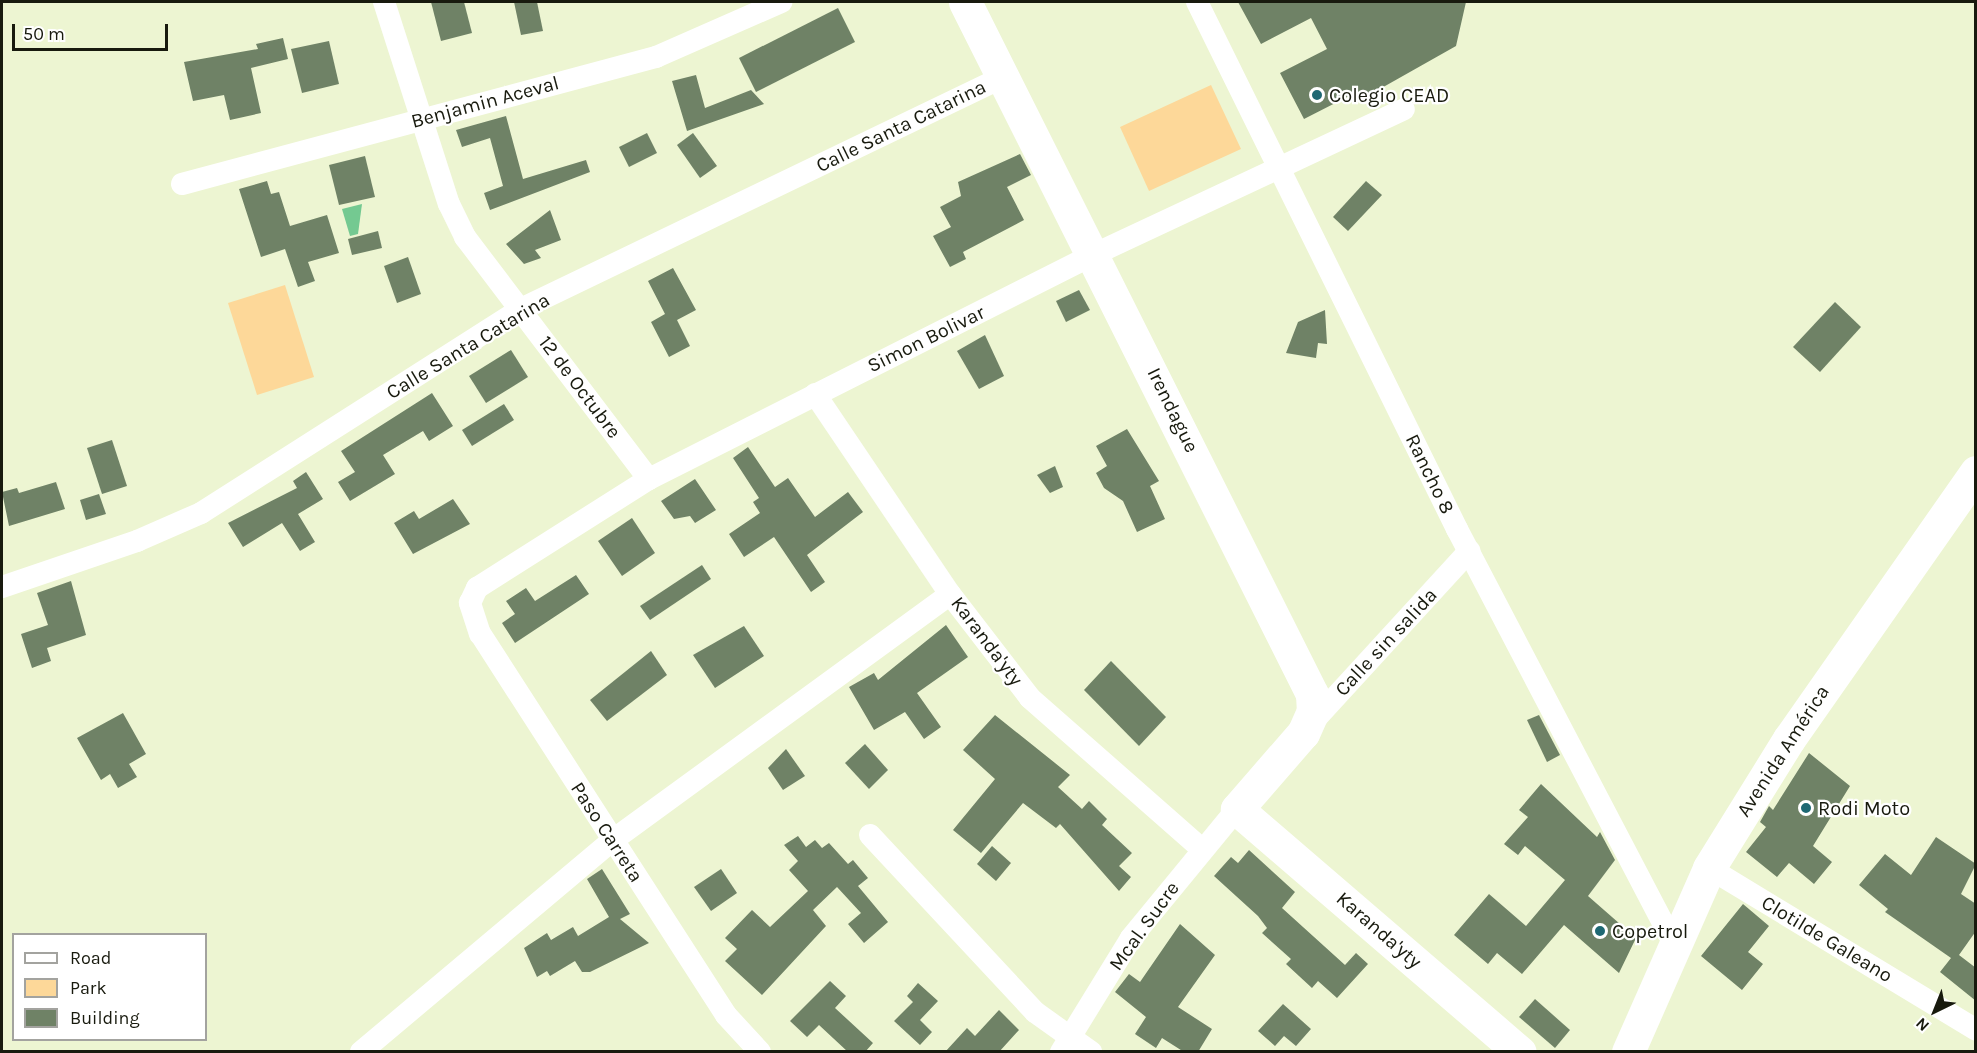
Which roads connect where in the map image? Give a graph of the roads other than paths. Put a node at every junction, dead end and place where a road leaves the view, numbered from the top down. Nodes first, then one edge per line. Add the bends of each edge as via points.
1 (384, 2) edge
2 (781, 2) edge
3 (965, 2) edge
4 (1197, 2) edge
5 (1003, 77) junction
6 (1404, 109) dead end
7 (423, 119) junction
8 (1280, 168) junction
9 (182, 184) dead end
10 (1095, 254) junction
11 (521, 309) junction
12 (815, 394) junction
13 (1976, 472) edge
14 (649, 479) junction
15 (1469, 552) junction
16 (2, 587) edge
17 (950, 594) junction
18 (470, 603) joint
19 (1303, 733) junction
20 (1237, 809) junction
21 (870, 835) dead end
22 (613, 840) junction
23 (1202, 849) junction
24 (1709, 868) junction
25 (1673, 942) junction
26 (1976, 1030) edge
27 (1066, 1044) edge
28 (748, 1048) edge
29 (361, 1052) edge
30 (1091, 1052) edge
31 (1520, 1052) edge
32 (1629, 1052) edge

1 - 7 street, 12 de Octubre
2 - 7 street, Benjamin Aceval via 656,57
3 - 5 street, Irendague
4 - 8 street, Rancho 8
5 - 10 street, Irendague
5 - 11 street, Calle Santa Catarina
6 - 8 street, Simon Bolivar
7 - 9 street, Benjamin Aceval
7 - 11 street, 12 de Octubre via 448,204 465,237
8 - 10 street, Simon Bolivar
8 - 15 street, Rancho 8
10 - 12 street, Simon Bolivar
10 - 19 street, Irendague via 1300,665 1312,711
11 - 14 street, 12 de Octubre
11 - 16 street, Calle Santa Catarina via 201,513 137,541
12 - 14 street, Simon Bolivar
12 - 17 street, Karanda'yty
13 - 24 street, Avenida América via 1789,739
14 - 18 street, Simon Bolivar via 490,579
15 - 19 street, Calle sin salida
15 - 25 street, Rancho 8
17 - 22 street
17 - 23 street, Karanda'yty via 1056,725
18 - 22 street, Paso Carreta via 480,634
19 - 20 street, Irendague
20 - 23 street, Mcal. Sucre
20 - 31 street, Karanda'yty
21 - 27 street
22 - 28 street, Paso Carreta
22 - 29 street
23 - 27 street, Mcal. Sucre via 1131,938
24 - 25 street, Avenida América
24 - 26 street, Clotilde Galeano
25 - 32 street, Avenida América
27 - 30 street

